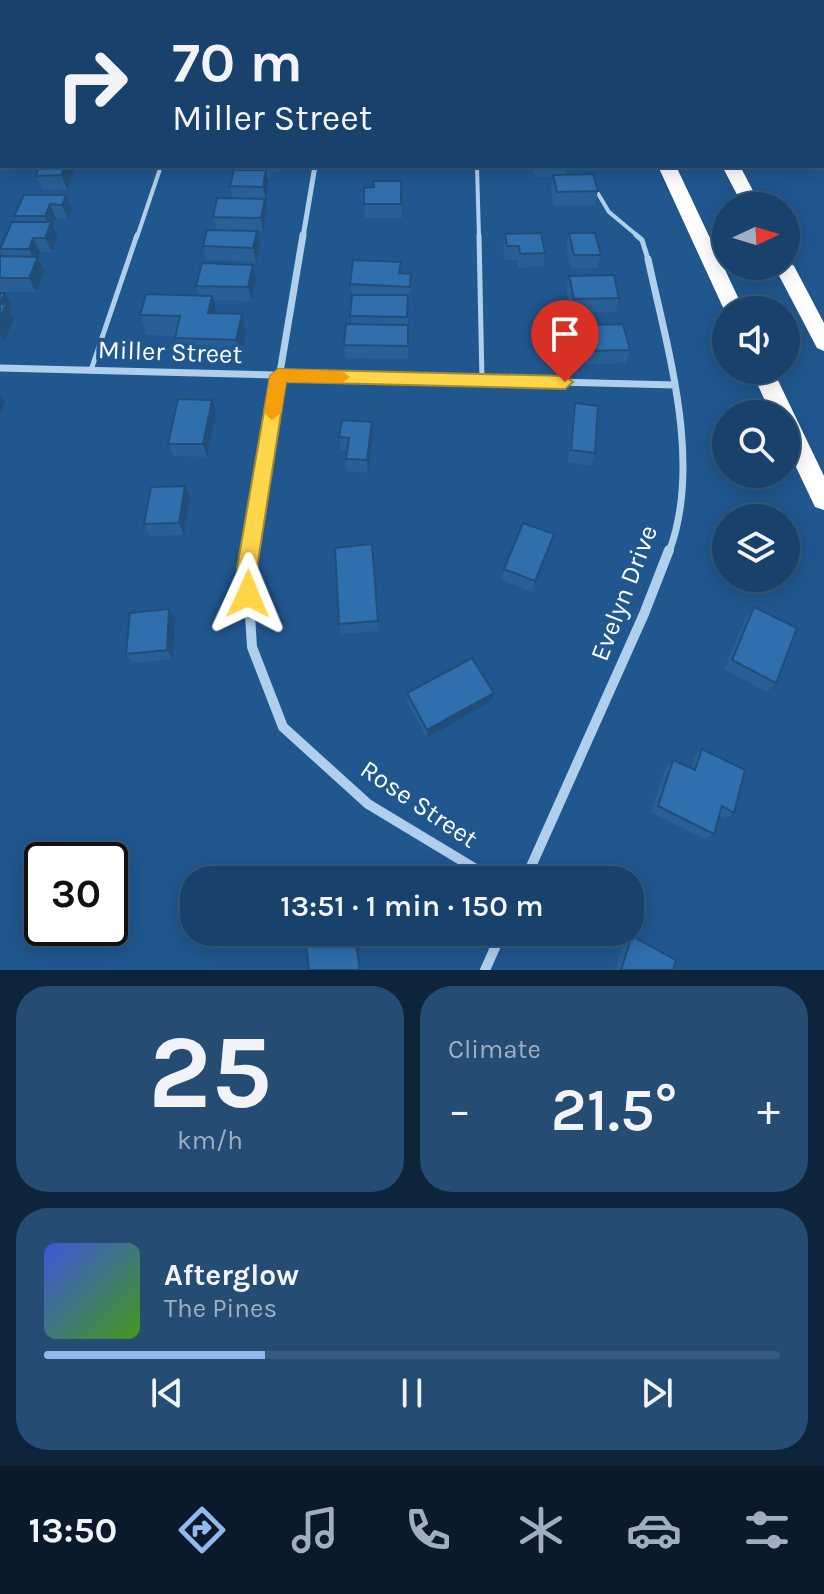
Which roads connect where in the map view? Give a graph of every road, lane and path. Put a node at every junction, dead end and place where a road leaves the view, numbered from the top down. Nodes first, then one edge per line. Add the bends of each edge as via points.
1 (160, 168) edge
2 (315, 168) edge
3 (477, 168) edge
4 (668, 168) edge
5 (732, 168) edge
6 (588, 176) edge
7 (745, 192) edge
8 (648, 259) joint
9 (791, 280) edge
10 (727, 296) edge
11 (824, 343) edge
12 (0, 368) edge
13 (91, 370) junction
14 (278, 376) junction
15 (482, 381) junction
16 (675, 385) junction
17 (800, 451) edge
18 (824, 500) edge
19 (471, 866) edge
20 (531, 866) edge
21 (496, 946) edge
22 (485, 970) edge

1 - 13 lane
2 - 14 street, Rose Street
3 - 15 lane
4 - 10 highway
5 - 7 highway
6 - 8 lane via 609,212 642,240
8 - 16 street, Evelyn Drive
9 - 11 highway
12 - 13 street, Miller Street
13 - 14 street, Miller Street
14 - 15 street, Miller Street
14 - 19 street, Rose Street via 247,568 252,647 283,727 368,804
15 - 16 street, Miller Street
16 - 20 street, Evelyn Drive via 685,464 672,543
17 - 18 highway
21 - 22 street

